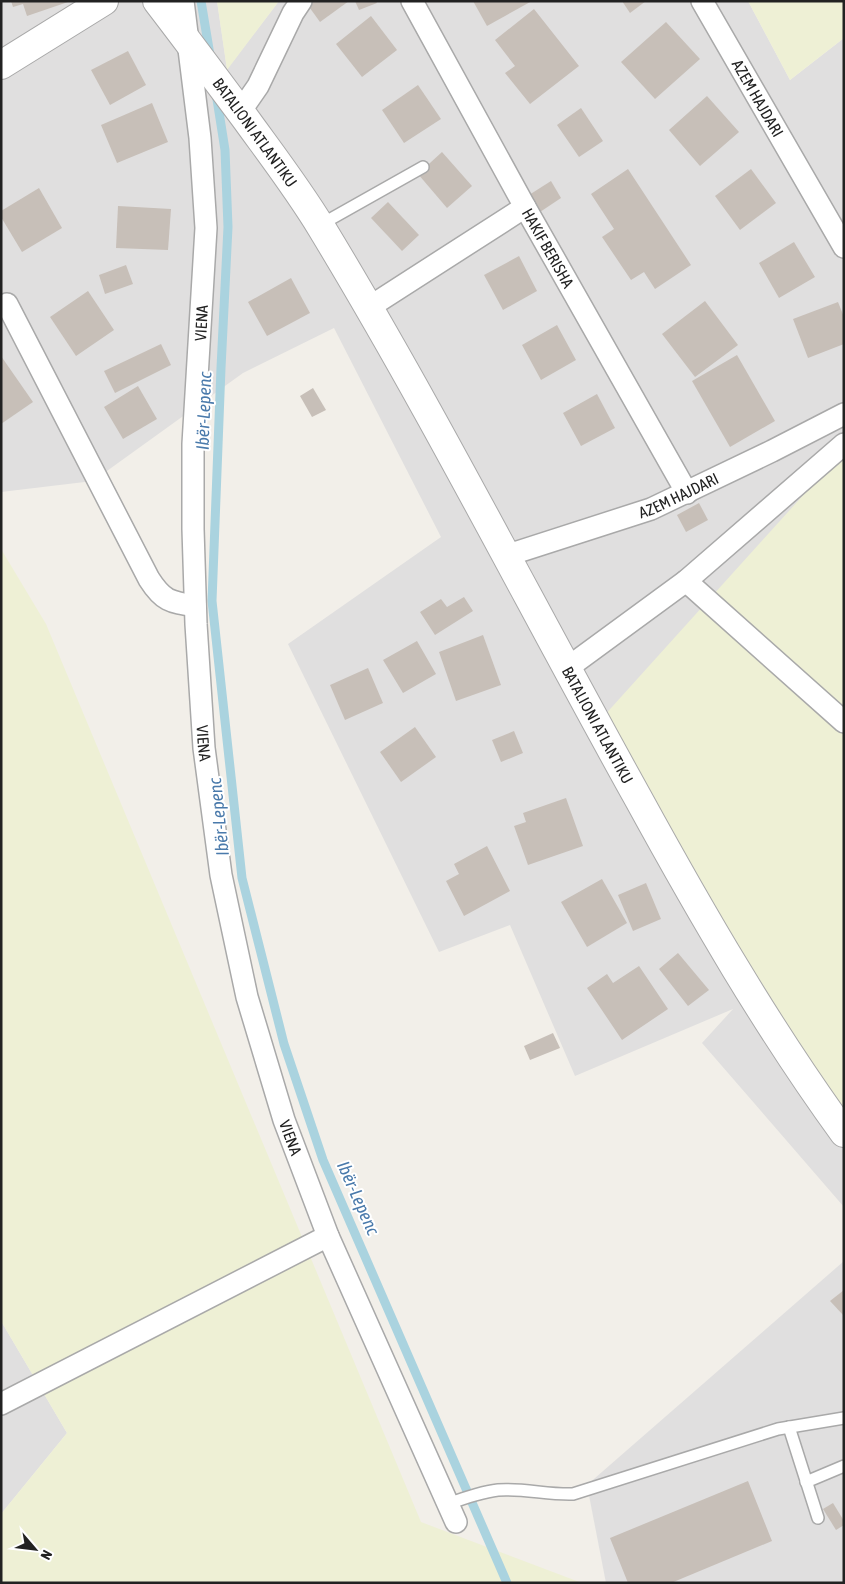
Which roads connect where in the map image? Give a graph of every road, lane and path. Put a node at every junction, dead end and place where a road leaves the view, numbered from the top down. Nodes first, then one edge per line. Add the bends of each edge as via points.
1 (104, 1) edge
2 (157, 1) edge
3 (183, 1) edge
4 (301, 1) edge
5 (412, 1) edge
6 (702, 1) edge
7 (193, 47) junction
8 (1, 65) edge
9 (240, 112) junction
10 (423, 167) dead end
11 (525, 207) junction
12 (320, 225) junction
13 (844, 247) edge
14 (7, 304) dead end
15 (368, 308) junction
16 (844, 414) edge
17 (844, 444) edge
18 (687, 493) junction
19 (505, 556) junction
20 (686, 582) junction
21 (195, 606) junction
22 (566, 669) junction
23 (844, 722) edge
24 (844, 1132) edge
25 (328, 1236) junction
26 (1, 1404) edge
27 (844, 1418) edge
28 (788, 1427) junction
29 (844, 1466) edge
30 (806, 1482) junction
31 (454, 1508) joint
32 (818, 1518) dead end

1 - 8 street
2 - 7 street, BATALIONI ATLANTIKU
3 - 7 street, BATALIONI ATLANTIKU
4 - 9 street via 258,86
5 - 11 street, HAKIF BERISHA
6 - 13 street, AZEM HAJDARI
7 - 9 street, BATALIONI ATLANTIKU
7 - 21 street, VIENA via 206,228 194,444
9 - 12 street, BATALIONI ATLANTIKU
10 - 12 lane
11 - 15 street
11 - 18 street, HAKIF BERISHA
12 - 15 street, BATALIONI ATLANTIKU
14 - 21 street via 158,594 172,602
15 - 19 street, BATALIONI ATLANTIKU via 420,396
16 - 18 street, AZEM HAJDARI
17 - 20 street
18 - 19 street, AZEM HAJDARI via 651,509
19 - 22 street, BATALIONI ATLANTIKU
20 - 22 street
20 - 23 street
21 - 25 street, VIENA via 204,748 221,875 247,997 284,1120
22 - 24 street, BATALIONI ATLANTIKU via 698,906 814,1092
25 - 26 street
25 - 31 street, VIENA
27 - 28 lane
28 - 30 lane
28 - 31 lane via 573,1494 498,1490 482,1493
29 - 30 lane
30 - 32 lane

